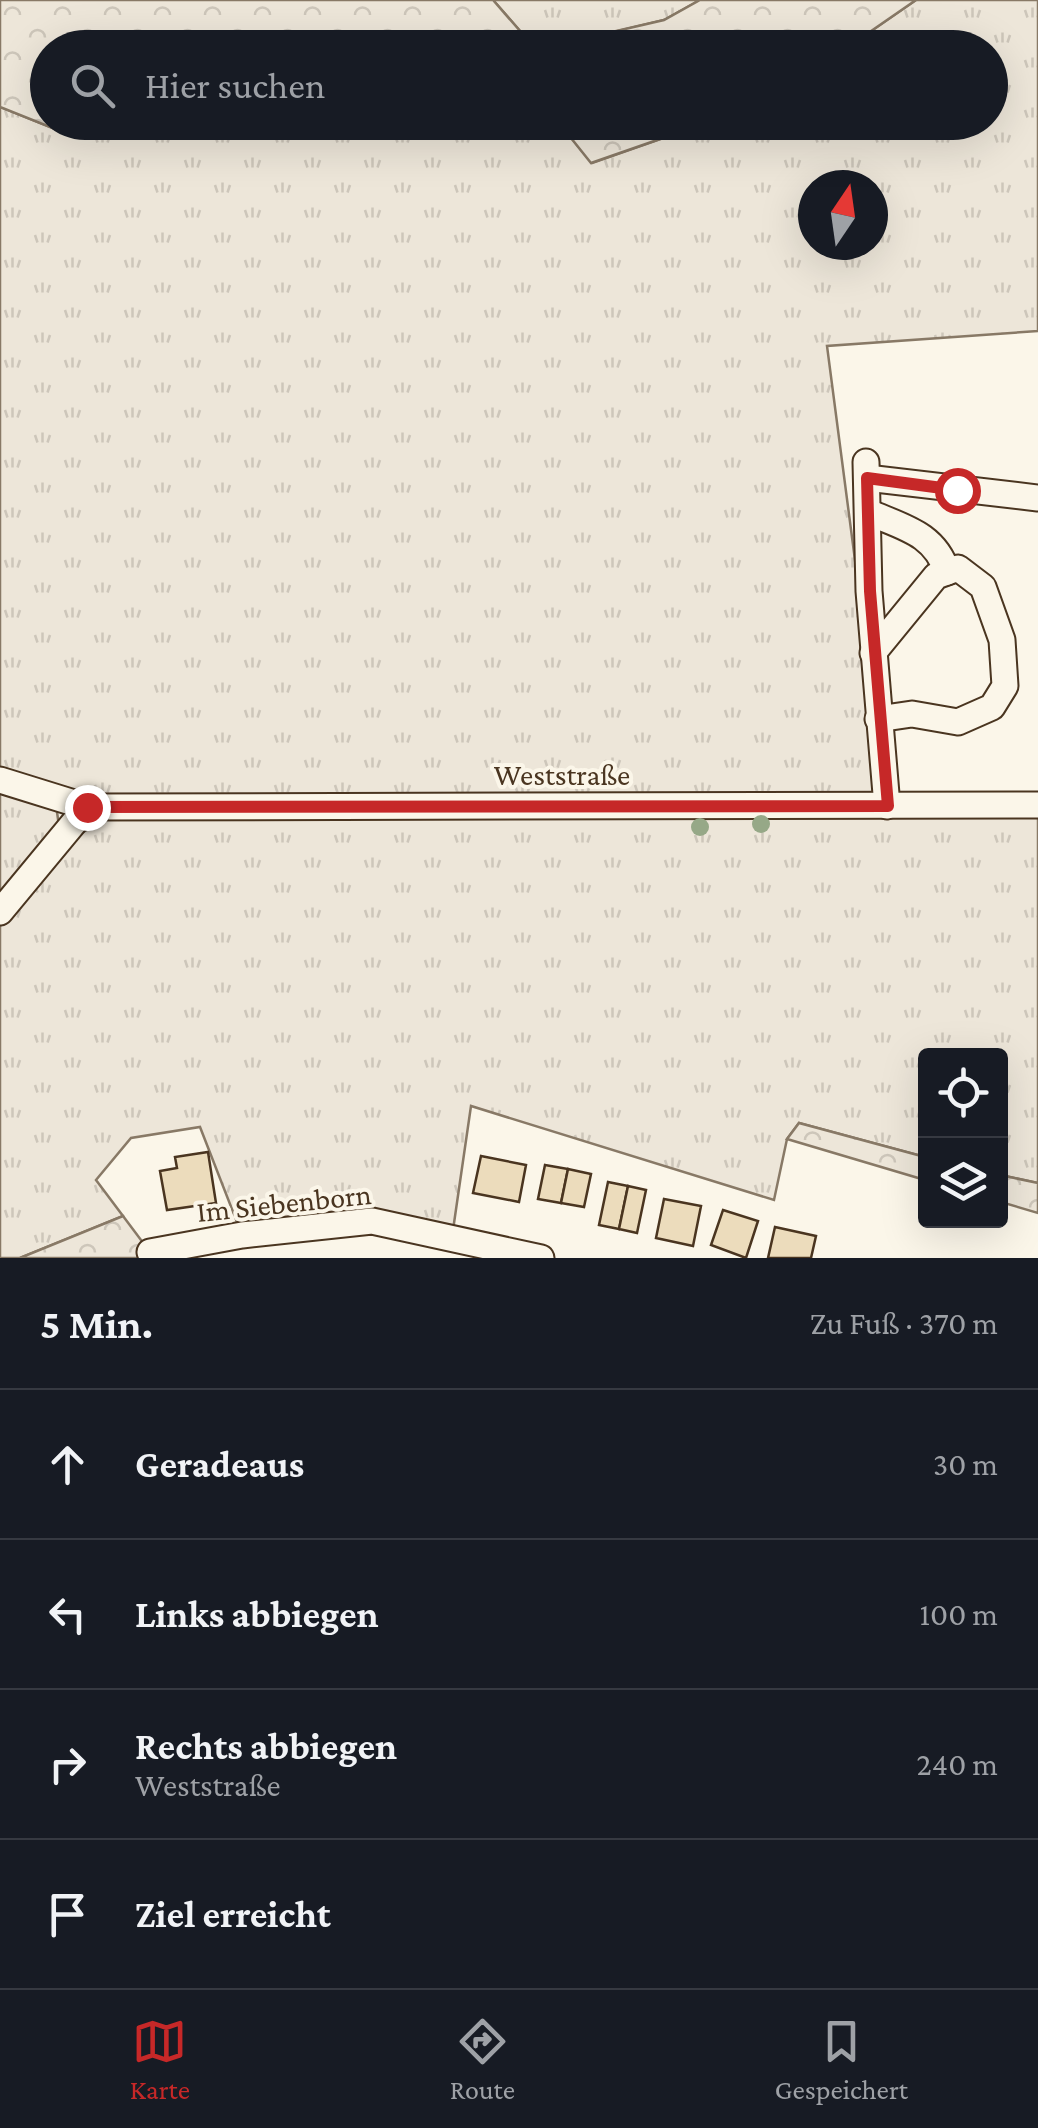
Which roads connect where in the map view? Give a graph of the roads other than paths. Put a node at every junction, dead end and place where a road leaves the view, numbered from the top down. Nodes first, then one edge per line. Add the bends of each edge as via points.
1 (1038, 498) edge
2 (868, 512) junction
3 (947, 572) junction
4 (874, 652) junction
5 (878, 718) junction
6 (0, 780) edge
7 (1038, 805) edge
8 (888, 806) junction
9 (87, 807) junction
10 (0, 912) edge
11 (476, 1251) edge
12 (150, 1252) dead end
13 (541, 1258) edge

1 - 2 street via 866,470
2 - 3 street via 918,532 941,551
2 - 4 street
3 - 4 street via 936,576
3 - 5 street via 958,568 983,586 1002,640 1006,686 992,707 958,722 912,714
4 - 5 street
5 - 8 street
6 - 9 street, Weststraße
7 - 8 street, Weststraße
8 - 9 street, Weststraße
9 - 10 street
11 - 12 street, Im Siebenborn via 372,1221
11 - 13 street, Im Siebenborn

